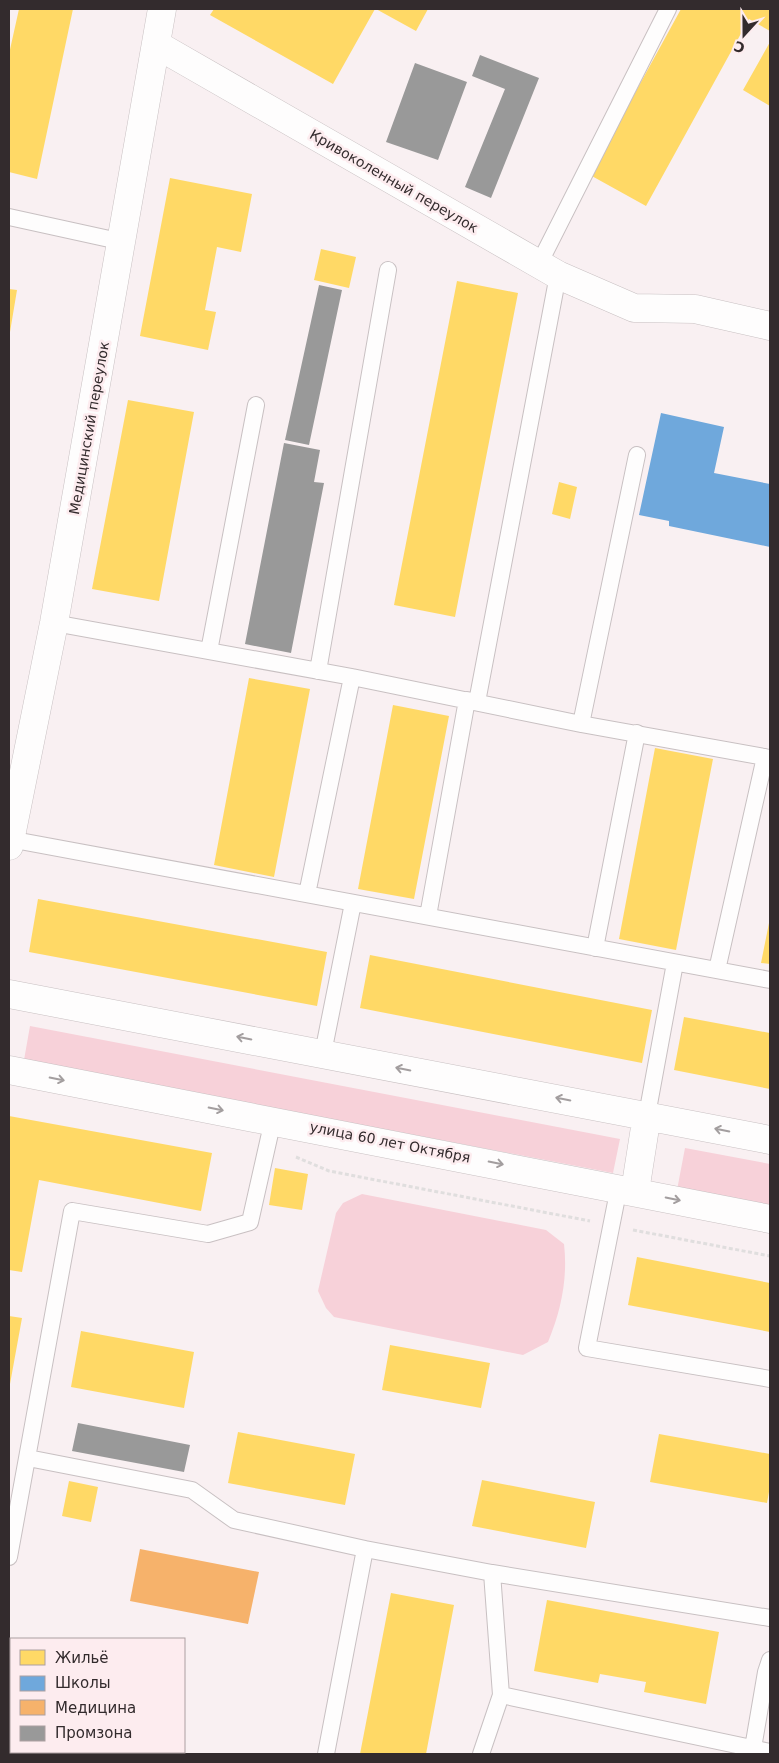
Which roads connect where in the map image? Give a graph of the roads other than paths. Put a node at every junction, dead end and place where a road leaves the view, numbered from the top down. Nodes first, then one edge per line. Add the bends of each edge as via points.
1 (162, 9) edge
2 (668, 9) edge
3 (157, 45) junction
4 (9, 217) edge
5 (123, 242) junction
6 (549, 269) junction
7 (388, 270) dead end
8 (770, 326) edge
9 (256, 405) dead end
10 (637, 455) dead end
11 (54, 623) junction
12 (209, 651) junction
13 (318, 671) junction
14 (352, 677) junction
15 (472, 701) junction
16 (581, 724) junction
17 (637, 733) junction
18 (767, 757) edge
19 (9, 841) edge
20 (307, 894) junction
21 (353, 903) junction
22 (428, 916) junction
23 (595, 948) junction
24 (675, 963) junction
25 (717, 970) junction
26 (770, 980) edge
27 (9, 994) edge
28 (323, 1054) junction
29 (9, 1070) edge
30 (647, 1115) junction
31 (273, 1120) junction
32 (770, 1140) edge
33 (627, 1189) junction
34 (770, 1218) edge
35 (770, 1379) edge
36 (28, 1458) junction
37 (365, 1548) junction
38 (9, 1558) edge
39 (492, 1573) junction
40 (770, 1618) edge
41 (770, 1660) edge
42 (500, 1695) junction
43 (753, 1748) junction
44 (770, 1752) edge
45 (326, 1754) edge
46 (481, 1754) edge

1 - 3 street, Медицинский переулок
2 - 6 lane
3 - 5 street, Медицинский переулок
3 - 6 street, Кривоколенный переулок
4 - 5 lane
5 - 11 street, Медицинский переулок
6 - 8 street, Кривоколенный переулок via 634,308 695,309
6 - 15 lane
7 - 13 lane
9 - 12 lane
10 - 16 lane
11 - 12 lane
11 - 19 street, Медицинский переулок
12 - 13 lane
13 - 14 lane
14 - 15 lane
14 - 20 lane
15 - 16 lane
15 - 22 lane
16 - 17 lane
17 - 18 lane
17 - 23 lane
18 - 25 lane
19 - 20 lane
20 - 21 lane
21 - 22 lane
21 - 28 lane
22 - 23 lane
23 - 24 lane
24 - 25 lane
24 - 30 lane
25 - 26 lane
28 -> 27 street
30 -> 28 street
29 -> 31 street, улица 60 лет Октября
32 -> 30 street
30 - 33 street
31 -> 33 street, улица 60 лет Октября
31 - 36 lane via 250,1222 208,1234 72,1211
33 -> 34 street, улица 60 лет Октября
33 - 35 lane via 611,1226 588,1348
36 - 37 lane via 192,1490 234,1520
36 - 38 lane
37 - 39 lane
37 - 45 lane
39 - 40 lane
39 - 42 lane
41 - 43 lane
42 - 43 lane
42 - 46 lane
43 - 44 lane

